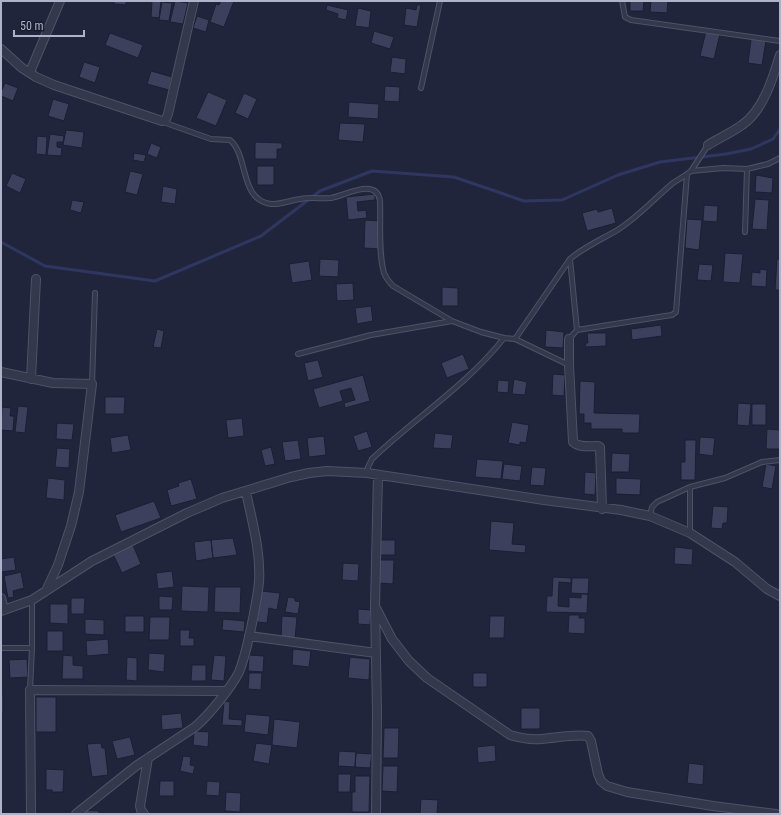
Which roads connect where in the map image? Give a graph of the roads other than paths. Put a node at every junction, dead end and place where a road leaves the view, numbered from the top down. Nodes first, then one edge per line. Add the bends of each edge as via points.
1 (60, 1) edge
2 (194, 1) edge
3 (440, 1) edge
4 (622, 1) edge
5 (780, 41) edge
6 (1, 49) edge
7 (780, 55) edge
8 (30, 72) junction
9 (421, 88) dead end
10 (162, 121) junction
11 (708, 145) joint
12 (780, 158) edge
13 (747, 169) junction
14 (689, 172) junction
15 (745, 232) dead end
16 (570, 259) junction
17 (36, 280) dead end
18 (95, 292) dead end
19 (452, 321) junction
20 (577, 330) junction
21 (504, 338) junction
22 (515, 339) junction
23 (569, 339) joint
24 (298, 354) dead end
25 (569, 365) junction
26 (1, 372) edge
27 (31, 379) junction
28 (92, 384) junction
29 (780, 460) edge
30 (367, 473) junction
31 (378, 475) junction
32 (690, 487) junction
33 (246, 492) junction
34 (602, 509) junction
35 (650, 516) junction
36 (690, 533) junction
37 (46, 592) junction
38 (780, 596) edge
39 (1, 598) edge
40 (32, 600) junction
41 (375, 606) junction
42 (3, 611) edge
43 (249, 636) junction
44 (1, 648) edge
45 (32, 648) junction
46 (376, 653) junction
47 (30, 690) junction
48 (226, 691) junction
49 (148, 758) junction
50 (31, 814) edge
51 (76, 814) edge
52 (144, 814) edge
53 (376, 814) edge
54 (776, 814) edge

1 - 8 street
2 - 10 street via 168,114
3 - 9 lane
4 - 5 lane via 625,18 631,20
6 - 8 street
7 - 11 street via 758,108 743,124
8 - 10 street via 54,85
10 - 19 lane via 211,139 230,140 237,150 252,192 264,202 273,204 309,198 330,198 361,189 377,191 380,201 384,274 398,290
11 - 14 lane
12 - 13 lane
13 - 14 lane via 723,168
13 - 15 lane
14 - 16 lane via 674,182 632,220
14 - 20 lane via 676,312 672,315
16 - 20 lane
16 - 22 lane
17 - 27 street
18 - 28 lane
19 - 21 lane
19 - 24 lane via 371,335
20 - 23 lane
21 - 22 lane
21 - 30 lane via 459,384 372,459
22 - 25 lane
23 - 25 street
25 - 34 street via 573,442 580,446 600,447
26 - 27 street
27 - 28 street via 59,384
28 - 37 street via 79,492 71,526
29 - 32 lane via 762,462 725,478
30 - 31 street
30 - 33 street via 309,473
31 - 34 street
31 - 41 street
32 - 35 lane via 657,502 652,507
32 - 36 lane
33 - 37 street via 222,498 115,548
33 - 43 street via 254,526 259,582
34 - 35 street
35 - 36 street
36 - 38 street via 735,562 767,589
37 - 40 street
39 - 42 street
40 - 42 street
40 - 45 lane
41 - 46 street
41 - 54 street via 392,639 422,674 510,735 523,739 588,736 601,781 608,786 622,791
43 - 46 street
43 - 48 street via 238,673
44 - 45 lane
45 - 47 lane
46 - 53 street
47 - 48 street
47 - 50 street
48 - 49 street via 198,724
49 - 51 street
49 - 52 street via 140,806

